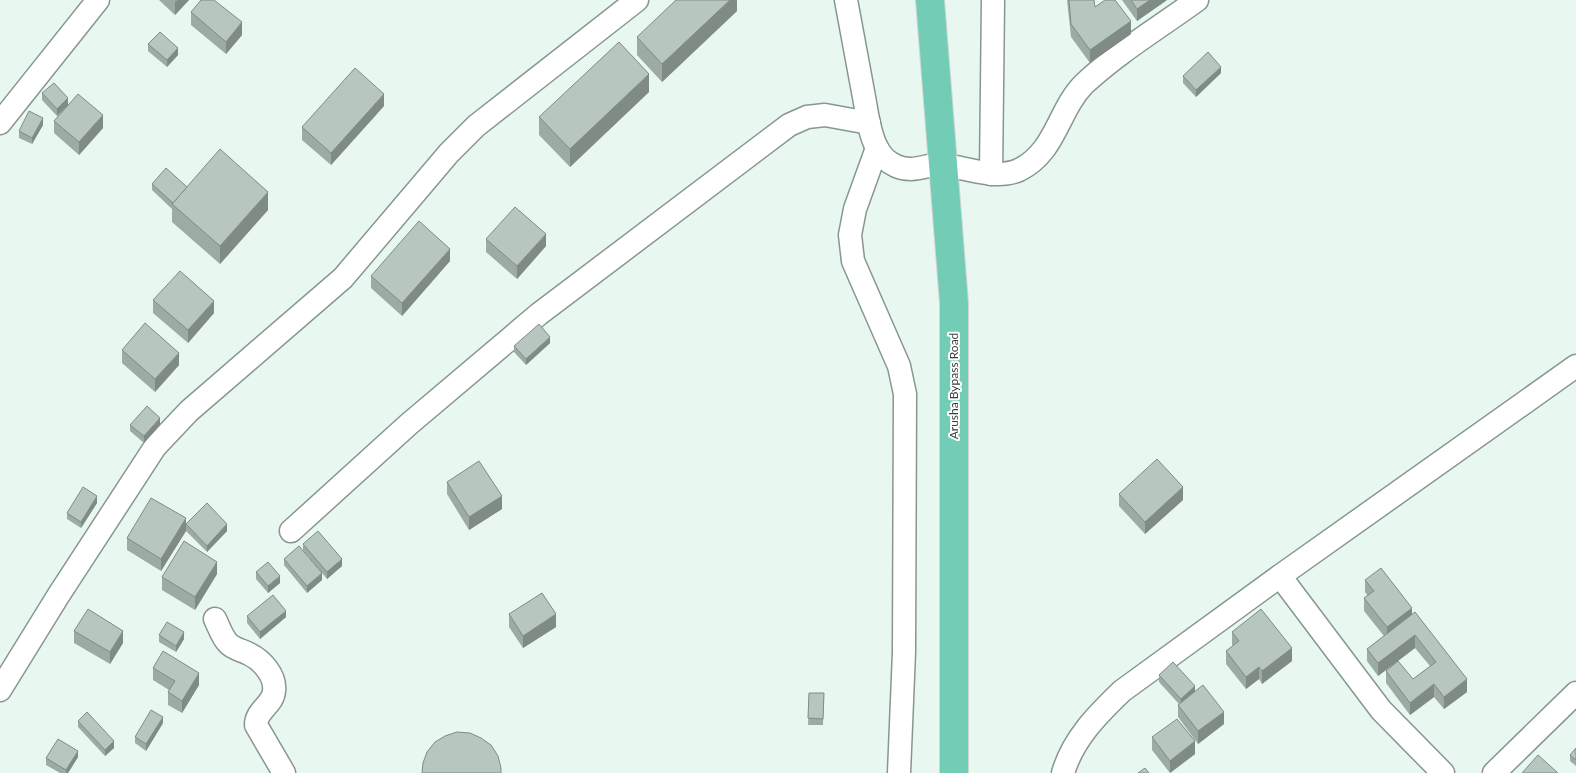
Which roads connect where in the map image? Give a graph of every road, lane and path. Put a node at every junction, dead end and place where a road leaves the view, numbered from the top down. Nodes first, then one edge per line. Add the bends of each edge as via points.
1 (98, 0) edge
2 (637, 0) edge
3 (846, 0) edge
4 (930, 0) edge
5 (993, 0) edge
6 (1197, 0) edge
7 (0, 123) edge
8 (869, 123) junction
9 (877, 148) junction
10 (942, 165) junction
11 (991, 174) junction
12 (1576, 366) edge
13 (291, 531) dead end
14 (1280, 576) junction
15 (215, 619) dead end
16 (0, 690) edge
17 (1576, 693) edge
18 (284, 773) edge
19 (899, 773) edge
20 (954, 773) edge
21 (1063, 773) edge
22 (1443, 773) edge
23 (1494, 773) edge

1 - 7 street
2 - 16 street via 476,126 449,152 343,278 189,411 162,440 125,492
3 - 8 street
4 - 10 main road, Arusha Bypass Road
5 - 11 street
6 - 11 street via 1082,86 1047,146 1035,160 1017,171
8 - 9 street
8 - 13 street via 825,115 807,117 789,125 539,314 409,424
9 - 10 street via 895,166 909,170
9 - 19 street via 855,209 850,235 853,261 899,366 904,394 904,652
10 - 11 street
10 - 20 main road, Arusha Bypass Road via 954,303
12 - 14 street
14 - 21 street via 1122,691 1079,738
14 - 22 street via 1381,710
15 - 18 street via 231,646 255,656 270,674 273,696 257,716 256,725
17 - 23 street

